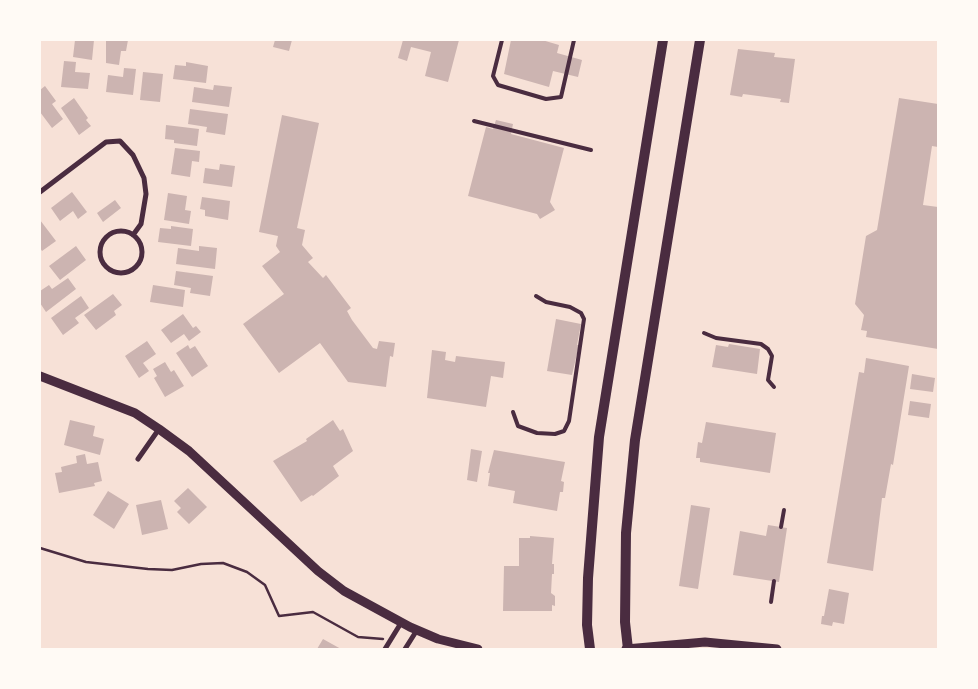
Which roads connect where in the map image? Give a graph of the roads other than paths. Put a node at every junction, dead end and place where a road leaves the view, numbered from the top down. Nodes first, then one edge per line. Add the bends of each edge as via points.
1 (502, 40) edge
2 (574, 40) edge
3 (663, 40) edge
4 (700, 40) edge
5 (474, 121) dead end
6 (591, 150) dead end
7 (40, 192) edge
8 (133, 235) junction
9 (536, 296) dead end
10 (704, 332) dead end
11 (40, 376) edge
12 (774, 387) dead end
13 (513, 412) dead end
14 (159, 429) junction
15 (138, 459) dead end
16 (784, 510) dead end
17 (781, 527) dead end
18 (774, 581) dead end
19 (771, 602) dead end
20 (401, 623) junction
21 (417, 630) junction
22 (385, 649) edge
23 (405, 649) edge
24 (478, 649) edge
25 (590, 649) edge
26 (627, 649) edge
27 (777, 649) edge

1 - 2 lane via 493,76 498,86 546,99 560,96
3 - 25 main road via 599,437 588,578
4 - 26 main road via 635,440 626,533 624,622
5 - 6 lane
7 - 8 street via 106,142 120,141 133,155 144,178 146,194 141,224
8 - 8 street via 120,231 103,241 103,261 112,271 132,270 141,259 141,246
9 - 13 lane via 581,313 584,319 570,421 564,431 537,433 518,426
10 - 12 lane via 716,338 768,348 772,356 768,380
11 - 14 street via 135,413
14 - 15 street
14 - 20 street via 189,451 318,571 344,591
16 - 17 lane
18 - 19 lane
20 - 21 street
20 - 22 street
21 - 23 street
21 - 24 street
26 - 27 street via 705,642

